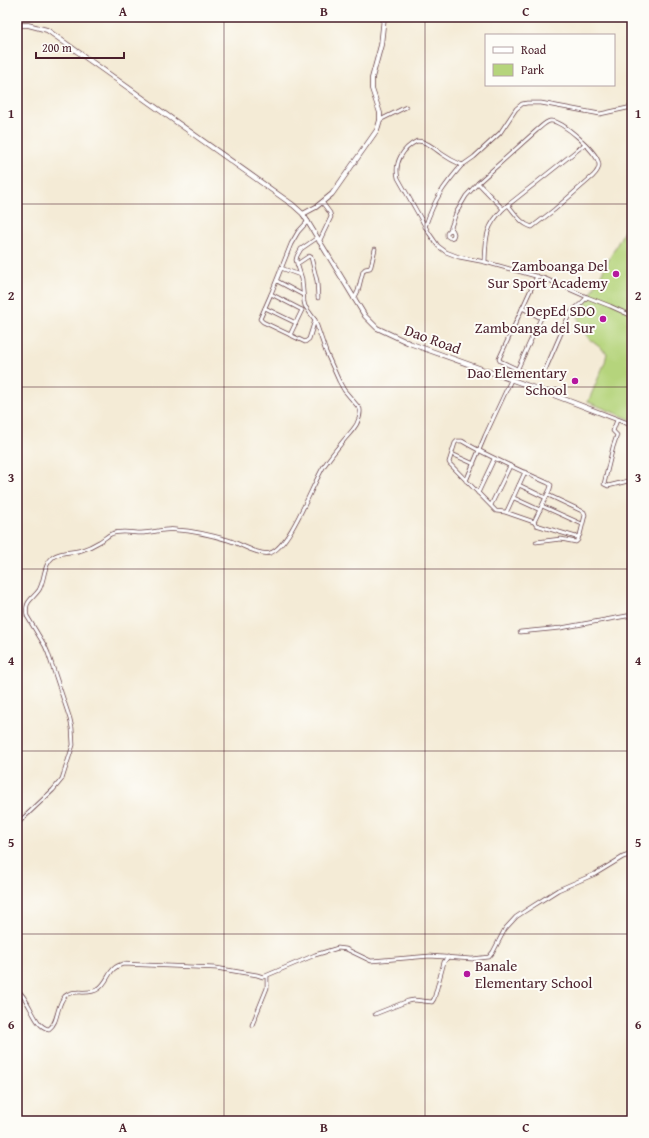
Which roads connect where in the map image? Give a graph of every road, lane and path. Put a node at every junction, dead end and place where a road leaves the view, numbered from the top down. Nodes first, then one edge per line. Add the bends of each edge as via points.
1 (384, 17) edge
2 (17, 24) edge
3 (406, 107) dead end
4 (632, 107) edge
5 (380, 120) junction
6 (585, 144) junction
7 (462, 164) junction
8 (478, 183) junction
9 (322, 202) junction
10 (508, 205) junction
11 (503, 209) junction
12 (303, 214) junction
13 (308, 221) junction
14 (425, 227) junction
15 (450, 230) dead end
16 (318, 240) junction
17 (375, 249) dead end
18 (485, 262) junction
19 (297, 264) junction
20 (281, 268) junction
21 (300, 275) junction
22 (537, 276) junction
23 (277, 281) junction
24 (271, 294) junction
25 (303, 295) junction
26 (318, 298) dead end
27 (587, 298) junction
28 (354, 299) junction
29 (304, 304) junction
30 (265, 308) junction
31 (522, 308) junction
32 (302, 310) junction
33 (632, 316) edge
34 (316, 320) junction
35 (296, 323) junction
36 (290, 335) junction
37 (518, 368) junction
38 (511, 380) junction
39 (617, 420) junction
40 (632, 425) edge
41 (479, 450) junction
42 (452, 454) junction
43 (494, 459) junction
44 (474, 464) junction
45 (510, 466) junction
46 (525, 472) junction
47 (632, 480) edge
48 (466, 481) junction
49 (519, 485) junction
50 (478, 493) junction
51 (547, 496) junction
52 (514, 498) junction
53 (491, 505) junction
54 (542, 506) junction
55 (540, 510) junction
56 (505, 512) junction
57 (534, 522) junction
58 (582, 524) junction
59 (579, 536) junction
60 (536, 542) dead end
61 (632, 616) edge
62 (520, 632) dead end
63 (17, 824) edge
64 (632, 854) edge
65 (448, 957) junction
66 (267, 976) junction
67 (17, 990) edge
68 (375, 1014) dead end
69 (252, 1025) dead end

1 - 5 street via 381,45 372,78 372,89
2 - 12 street, Dao Road via 47,30
3 - 5 street
4 - 7 street via 600,114 541,103 522,104 500,133 474,157
5 - 9 street via 375,133 334,191
6 - 8 street via 559,123 549,122
6 - 10 street
6 - 10 street via 598,162 594,176 548,215 532,227 521,220
7 - 14 street via 438,194
7 - 14 street via 420,141 410,146 401,156 397,168 398,178
8 - 11 street
8 - 15 street via 459,206
9 - 12 street
9 - 16 street via 331,217
10 - 11 street
11 - 18 street via 489,227
12 - 13 street, Dao Road
13 - 16 street, Dao Road
13 - 20 street via 294,237
14 - 18 street via 446,252
16 - 19 street via 298,253
16 - 28 street, Dao Road
17 - 28 street via 371,266 363,271
18 - 22 street
19 - 21 street
19 - 26 street via 311,257
20 - 21 street
20 - 23 street
21 - 25 street
22 - 27 street
22 - 31 street
23 - 24 street
23 - 25 street
24 - 30 street
24 - 32 street
25 - 29 street
27 - 33 street
27 - 37 street via 569,315 543,375 536,377
28 - 38 street, Dao Road via 371,324 386,333
29 - 32 street
29 - 34 street
30 - 35 street
30 - 36 street via 260,317 261,321
31 - 37 street via 541,318
31 - 37 street via 499,359
32 - 35 street
34 - 36 street via 307,342
34 - 63 street via 339,381 358,406 360,413 355,426 320,472 289,534 275,550 265,553 218,537 188,531 125,531 111,534 93,545 61,554 49,561 39,590 28,602 26,610 48,653 70,719 73,745 58,785
35 - 36 street
38 - 39 street, Dao Road
38 - 41 street
39 - 40 street, Dao Road
39 - 47 street via 613,431 617,435 604,484 608,486
41 - 42 street via 457,441
41 - 43 street
41 - 44 street
42 - 44 street
42 - 48 street via 449,463
43 - 45 street
43 - 50 street
44 - 48 street
45 - 46 street
45 - 53 street
46 - 49 street
46 - 51 street via 550,484
48 - 50 street
49 - 51 street
49 - 52 street
50 - 53 street
51 - 54 street
51 - 58 street via 584,512
52 - 55 street
52 - 56 street
53 - 56 street via 496,511
54 - 55 street
54 - 58 street
55 - 57 street
56 - 57 street
57 - 59 street via 536,525
58 - 59 street
59 - 60 street via 576,542 561,539
61 - 62 street
64 - 65 street via 558,890 525,910 505,929 489,957
65 - 66 street via 371,961 346,949 338,948
65 - 68 street via 444,962 432,1002 408,1001
66 - 67 street via 216,968 118,965 96,991 66,995 49,1029 40,1024
66 - 69 street via 266,992

